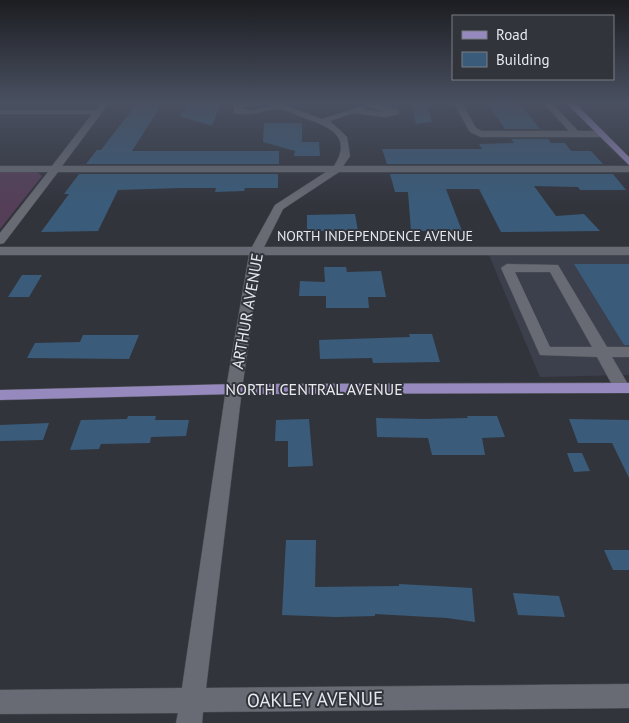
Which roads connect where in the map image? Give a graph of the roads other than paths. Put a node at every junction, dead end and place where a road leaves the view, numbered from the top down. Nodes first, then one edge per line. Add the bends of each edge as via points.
1 (78, 137) edge
2 (343, 137) edge
3 (604, 137) edge
4 (629, 162) edge
5 (0, 169) edge
6 (53, 169) junction
7 (337, 169) junction
8 (629, 169) edge
9 (0, 241) edge
10 (0, 251) edge
11 (256, 251) junction
12 (629, 251) edge
13 (602, 352) junction
14 (629, 352) edge
15 (626, 388) edge
16 (234, 389) junction
17 (0, 394) edge
18 (629, 696) edge
19 (0, 702) edge
20 (190, 712) edge

1 - 6 street
2 - 7 street via 346,143 345,156
3 - 4 main road
5 - 6 street
6 - 7 street
6 - 9 street
7 - 8 street
7 - 11 street, ARTHUR AVENUE via 279,207
10 - 11 street, NORTH INDEPENDENCE AVENUE
11 - 12 street, NORTH INDEPENDENCE AVENUE
11 - 16 street, ARTHUR AVENUE
13 - 13 street via 554,268 508,268 544,352
13 - 14 street
13 - 15 street
15 - 16 main road, NORTH CENTRAL AVENUE
16 - 17 main road, NORTH CENTRAL AVENUE
16 - 20 street, ARTHUR AVENUE
18 - 20 street, OAKLEY AVENUE
19 - 20 street, OAKLEY AVENUE

